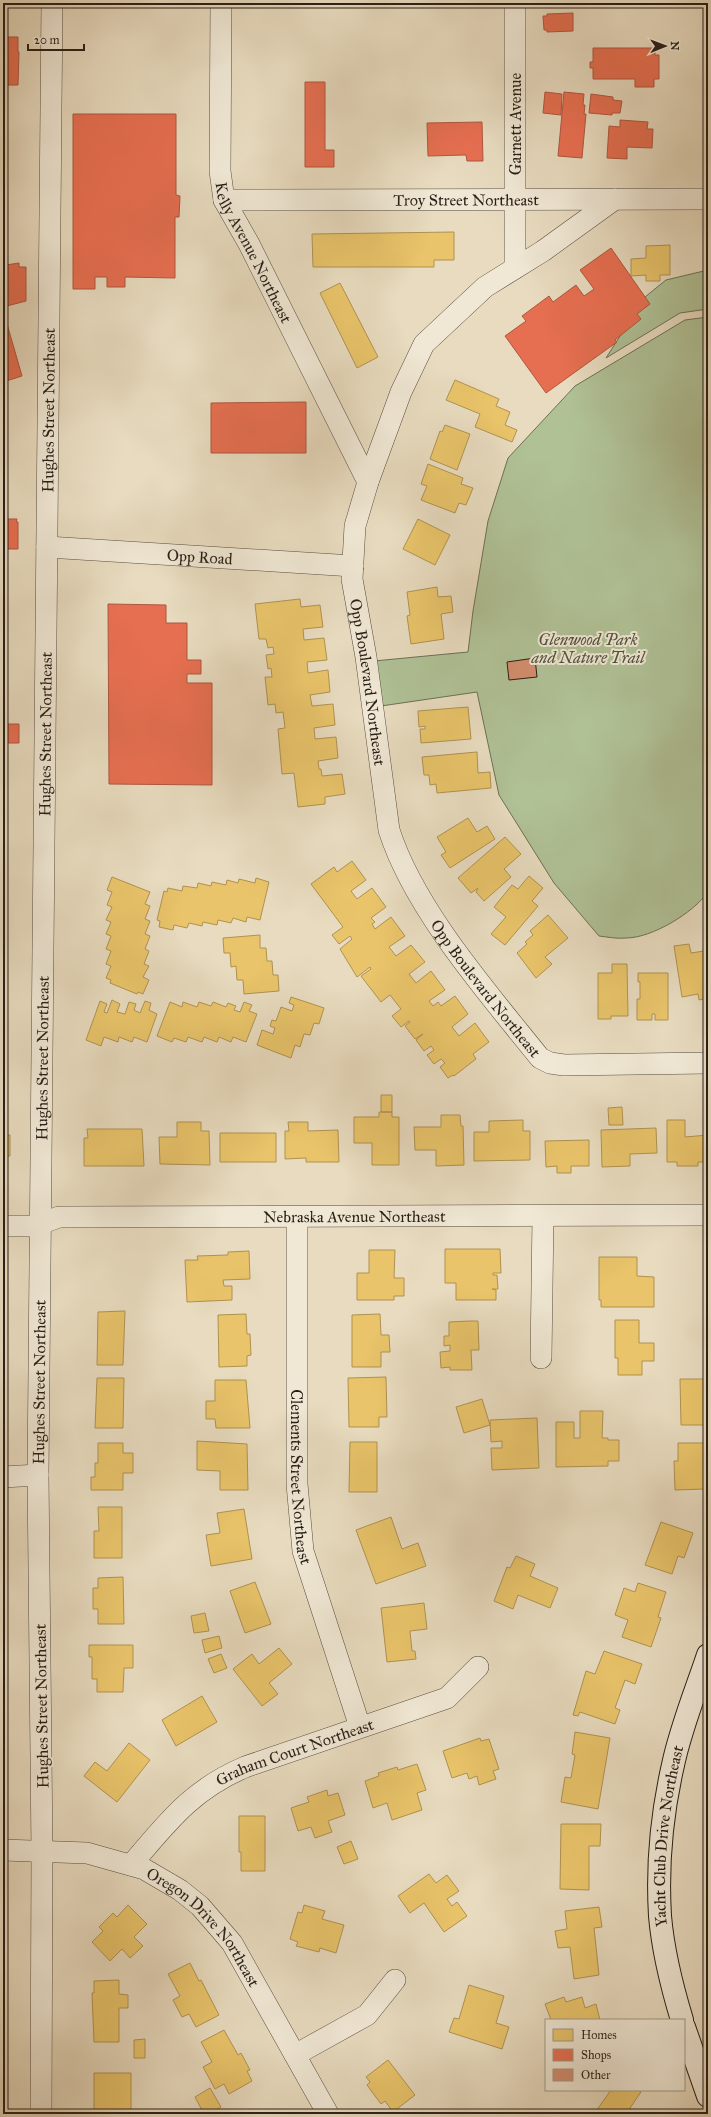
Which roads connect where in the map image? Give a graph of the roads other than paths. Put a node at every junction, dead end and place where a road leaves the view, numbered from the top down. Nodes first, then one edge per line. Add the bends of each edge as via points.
1 (52, 3) edge
2 (221, 3) edge
3 (516, 3) edge
4 (514, 199) junction
5 (708, 199) edge
6 (224, 200) junction
7 (615, 200) junction
8 (515, 268) junction
9 (368, 482) junction
10 (46, 547) junction
11 (353, 566) junction
12 (708, 1063) edge
13 (708, 1215) edge
14 (297, 1217) junction
15 (543, 1217) junction
16 (40, 1223) junction
17 (3, 1226) edge
18 (541, 1358) dead end
19 (38, 1475) junction
20 (3, 1477) edge
21 (708, 1655) edge
22 (478, 1667) dead end
23 (360, 1728) junction
24 (3, 1850) edge
25 (42, 1851) junction
26 (131, 1865) junction
27 (394, 1980) dead end
28 (682, 2019) edge
29 (685, 2030) edge
30 (295, 2055) junction
31 (708, 2096) edge
32 (41, 2114) edge
33 (328, 2114) edge

1 - 10 street, Hughes Street Northeast
2 - 6 street, Kelly Avenue Northeast via 220,171
3 - 4 street, Garnett Avenue
4 - 6 street, Troy Street Northeast
4 - 7 street, Troy Street Northeast
4 - 8 street, Garnett Avenue
5 - 7 street, Troy Street Northeast
6 - 9 street, Kelly Avenue Northeast via 249,244
7 - 8 street, Opp Boulevard Northeast
8 - 9 street, Opp Boulevard Northeast via 485,287 424,344 401,392
9 - 11 street, Opp Boulevard Northeast via 355,526
10 - 11 street, Opp Road
10 - 16 street, Hughes Street Northeast
11 - 12 street, Opp Boulevard Northeast via 352,579 366,657 389,830 394,846 435,920 540,1058 564,1065
13 - 15 street, Nebraska Avenue Northeast
14 - 15 street, Nebraska Avenue Northeast
14 - 16 street, Nebraska Avenue Northeast via 58,1217
14 - 23 street, Clements Street Northeast via 298,1484 303,1551
15 - 18 street
16 - 17 street, Nebraska Avenue Northeast via 34,1226
16 - 19 street, Hughes Street Northeast
19 - 20 street
19 - 25 street, Hughes Street Northeast
21 - 28 street, Yacht Club Drive Northeast via 672,1765 661,1845 660,1916 672,1988
22 - 23 street, Graham Court Northeast via 448,1698
23 - 26 street, Graham Court Northeast via 229,1774 197,1794 178,1810
24 - 25 street, Oregon Drive Northeast
25 - 26 street, Oregon Drive Northeast via 87,1853
25 - 32 street, Hughes Street Northeast
26 - 30 street, Oregon Drive Northeast via 144,1869 180,1890 221,1927
27 - 30 street via 367,2015
29 - 31 street
30 - 33 street, Oregon Drive Northeast

